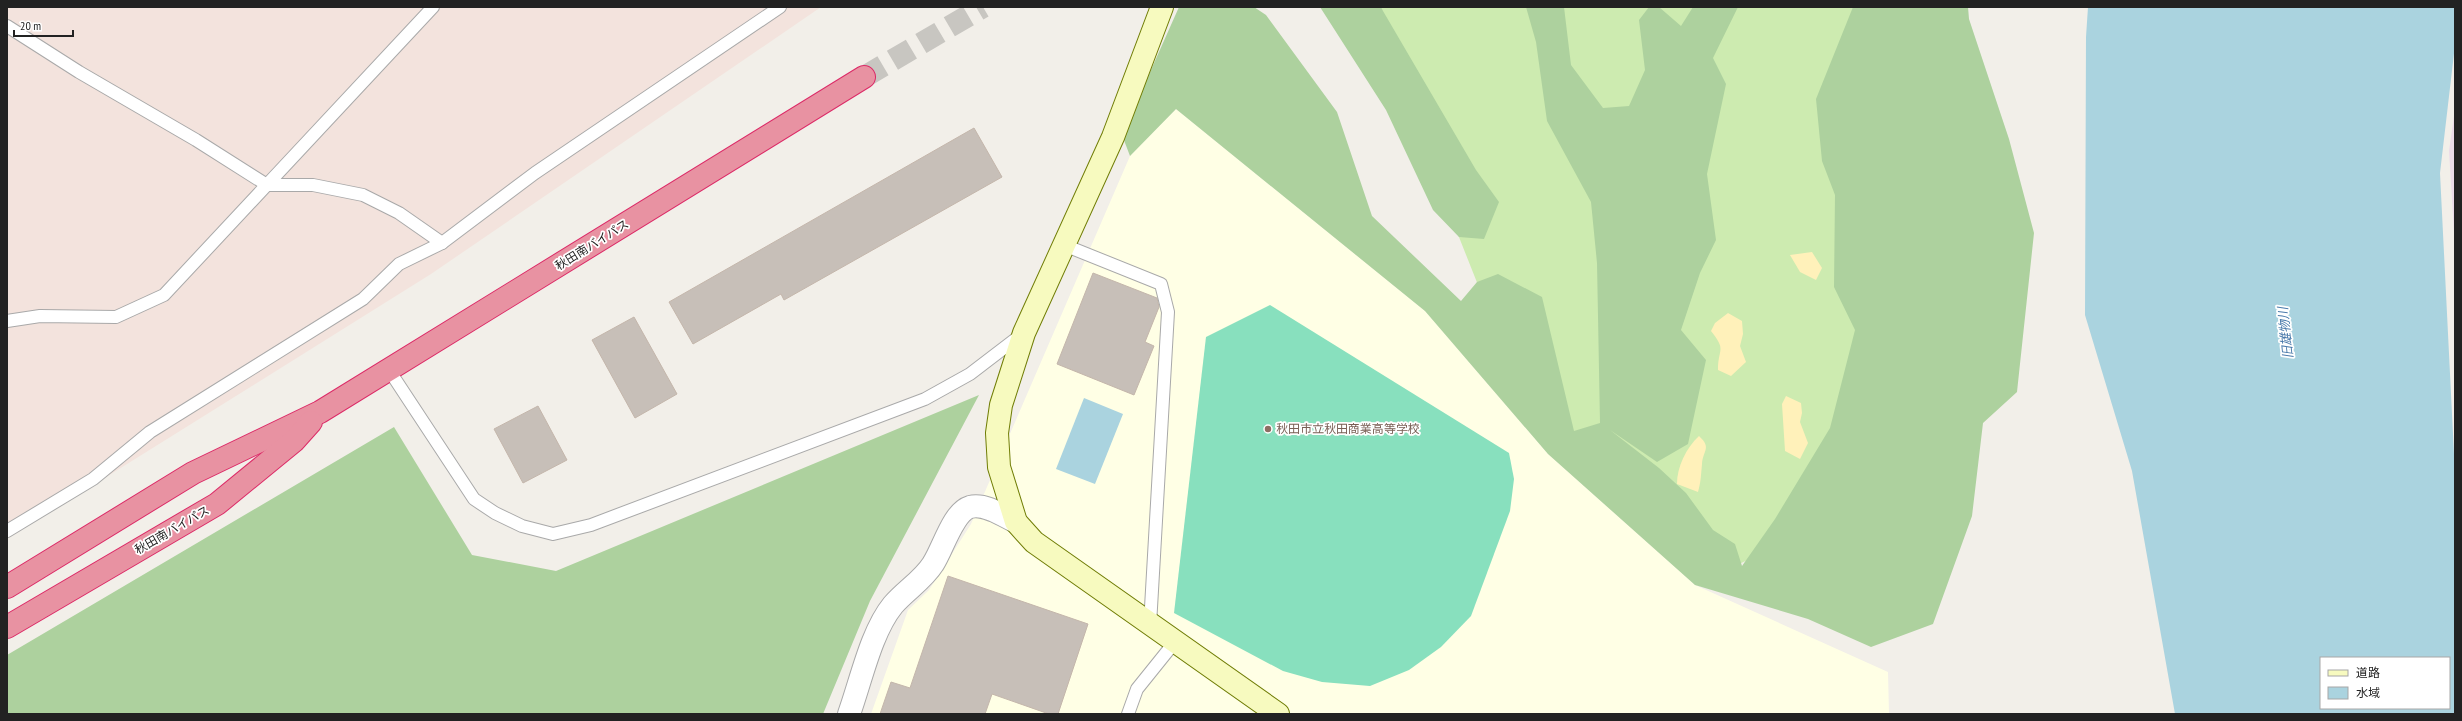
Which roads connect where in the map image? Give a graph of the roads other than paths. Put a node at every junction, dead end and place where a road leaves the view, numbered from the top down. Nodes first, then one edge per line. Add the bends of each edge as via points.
1 (433, 7) edge
2 (780, 7) edge
3 (1162, 7) edge
4 (7, 26) edge
5 (864, 77) tunnel mouth
6 (267, 185) junction
7 (442, 243) junction
8 (1064, 245) junction
9 (7, 321) edge
10 (1024, 333) junction
11 (389, 370) junction
12 (320, 412) junction
13 (1016, 522) junction
14 (7, 531) edge
15 (7, 587) edge
16 (1150, 625) junction
17 (7, 627) edge
18 (1174, 643) junction
19 (849, 714) edge
20 (1128, 714) edge
21 (1278, 714) edge

1 - 6 lane
2 - 7 lane via 535,173
3 - 8 street via 1113,137
4 - 6 lane
5 - 11 highway, 秋田南バイパス
6 - 7 lane via 313,185 363,195 399,213
6 - 9 lane via 164,295 116,317 40,316
7 - 14 lane via 399,264 363,299 150,432 93,479
8 - 10 street
8 - 16 lane via 1161,284 1168,312
10 - 11 lane via 970,374 925,399 591,525 553,534 522,526 495,513 474,498
10 - 13 street via 1001,405 996,433 999,466
11 - 12 highway, 秋田南バイパス
12 - 15 highway, 秋田南バイパス via 193,473
12 - 17 highway, 秋田南バイパス via 294,440 217,504
13 - 16 street via 1034,542
13 - 19 street via 988,509 971,507 958,514 933,564 921,580 893,606 879,631
16 - 18 street
18 - 20 lane via 1137,689
18 - 21 street

